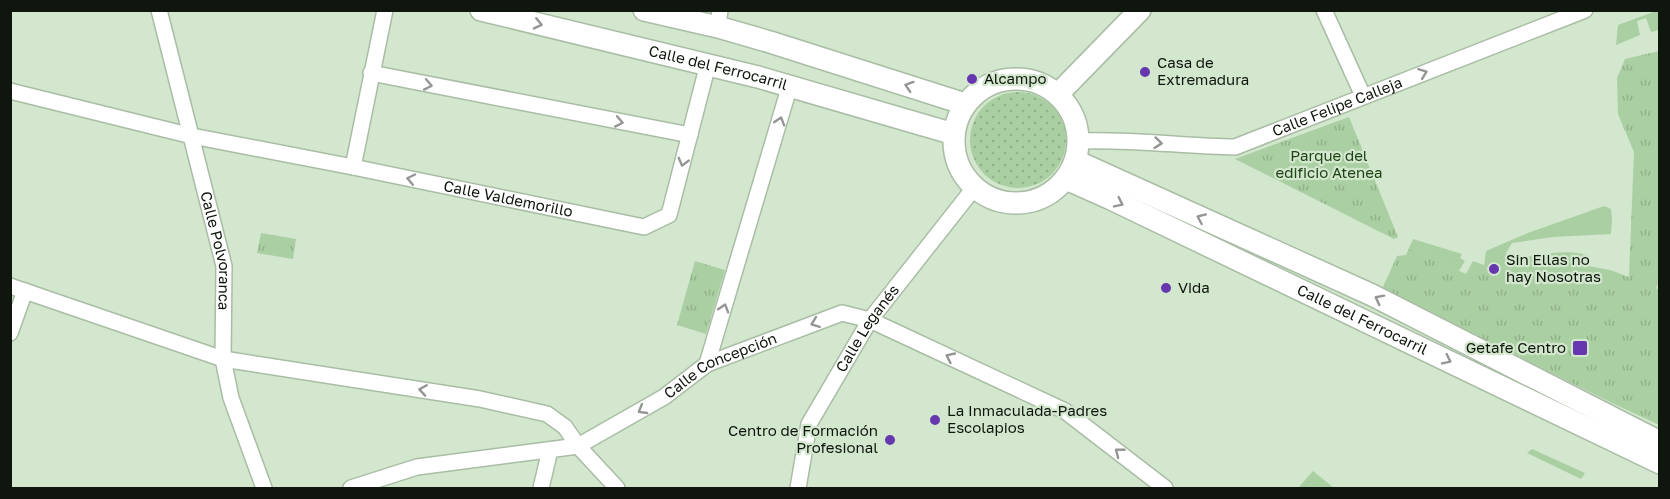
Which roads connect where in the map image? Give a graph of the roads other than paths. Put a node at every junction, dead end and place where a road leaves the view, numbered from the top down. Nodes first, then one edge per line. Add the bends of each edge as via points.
1 (159, 10) edge
2 (385, 10) edge
3 (481, 10) edge
4 (644, 10) edge
5 (1140, 10) edge
6 (1324, 10) edge
7 (1585, 10) edge
8 (719, 19) edge
9 (708, 64) junction
10 (371, 73) junction
11 (790, 86) junction
12 (10, 91) edge
13 (1058, 94) junction
14 (1363, 96) junction
15 (965, 104) junction
16 (954, 134) junction
17 (690, 135) junction
18 (192, 136) junction
19 (1073, 160) junction
20 (353, 166) junction
21 (974, 188) junction
22 (18, 288) edge
23 (870, 320) junction
24 (10, 333) edge
25 (223, 358) junction
26 (707, 364) junction
27 (1659, 442) edge
28 (578, 446) junction
29 (550, 450) junction
30 (1659, 463) edge
31 (264, 489) edge
32 (351, 489) edge
33 (541, 489) edge
34 (617, 489) edge
35 (798, 489) edge
36 (1165, 489) edge

1 - 18 street, Calle Polvoranca
2 - 10 street
3 -> 9 street, Calle del Ferrocarril
4 - 8 street
5 - 13 street
6 - 14 street
14 -> 7 street, Calle Felipe Calleja
15 -> 8 street
9 - 11 street, Calle del Ferrocarril
9 - 17 street, Calle Valdemorillo
10 -> 17 street
10 - 20 street
11 - 16 street, Calle del Ferrocarril
26 -> 11 street
12 - 18 street, Calle Valdemorillo
13 - 15 street via 1045,85 1015,78 981,89
13 - 19 street via 1076,124
19 -> 14 street, Calle Felipe Calleja via 1114,140 1235,147
15 - 16 street
16 - 21 street via 957,164
17 -> 20 street, Calle Valdemorillo via 669,215 644,227
18 - 20 street, Calle Valdemorillo
18 - 25 street, Calle Polvoranca via 224,266
19 - 21 street via 1054,192 1022,204 988,198
27 -> 19 street, Calle del Ferrocarril via 1371,295
19 -> 30 street, Calle del Ferrocarril via 1106,196
21 - 23 street, Calle Leganés
22 - 24 street
22 - 25 street
23 -> 26 street, Calle Concepción via 842,313
23 - 35 street, Calle Leganés via 809,424
36 -> 23 street, Calle Concepción via 1065,411
28 -> 25 street via 565,427 547,414 480,399
25 - 31 street, Calle Polvoranca via 231,398
26 -> 28 street, Calle Concepción via 664,397
28 - 29 street
28 - 34 street
29 - 32 street via 417,467
29 - 33 street

